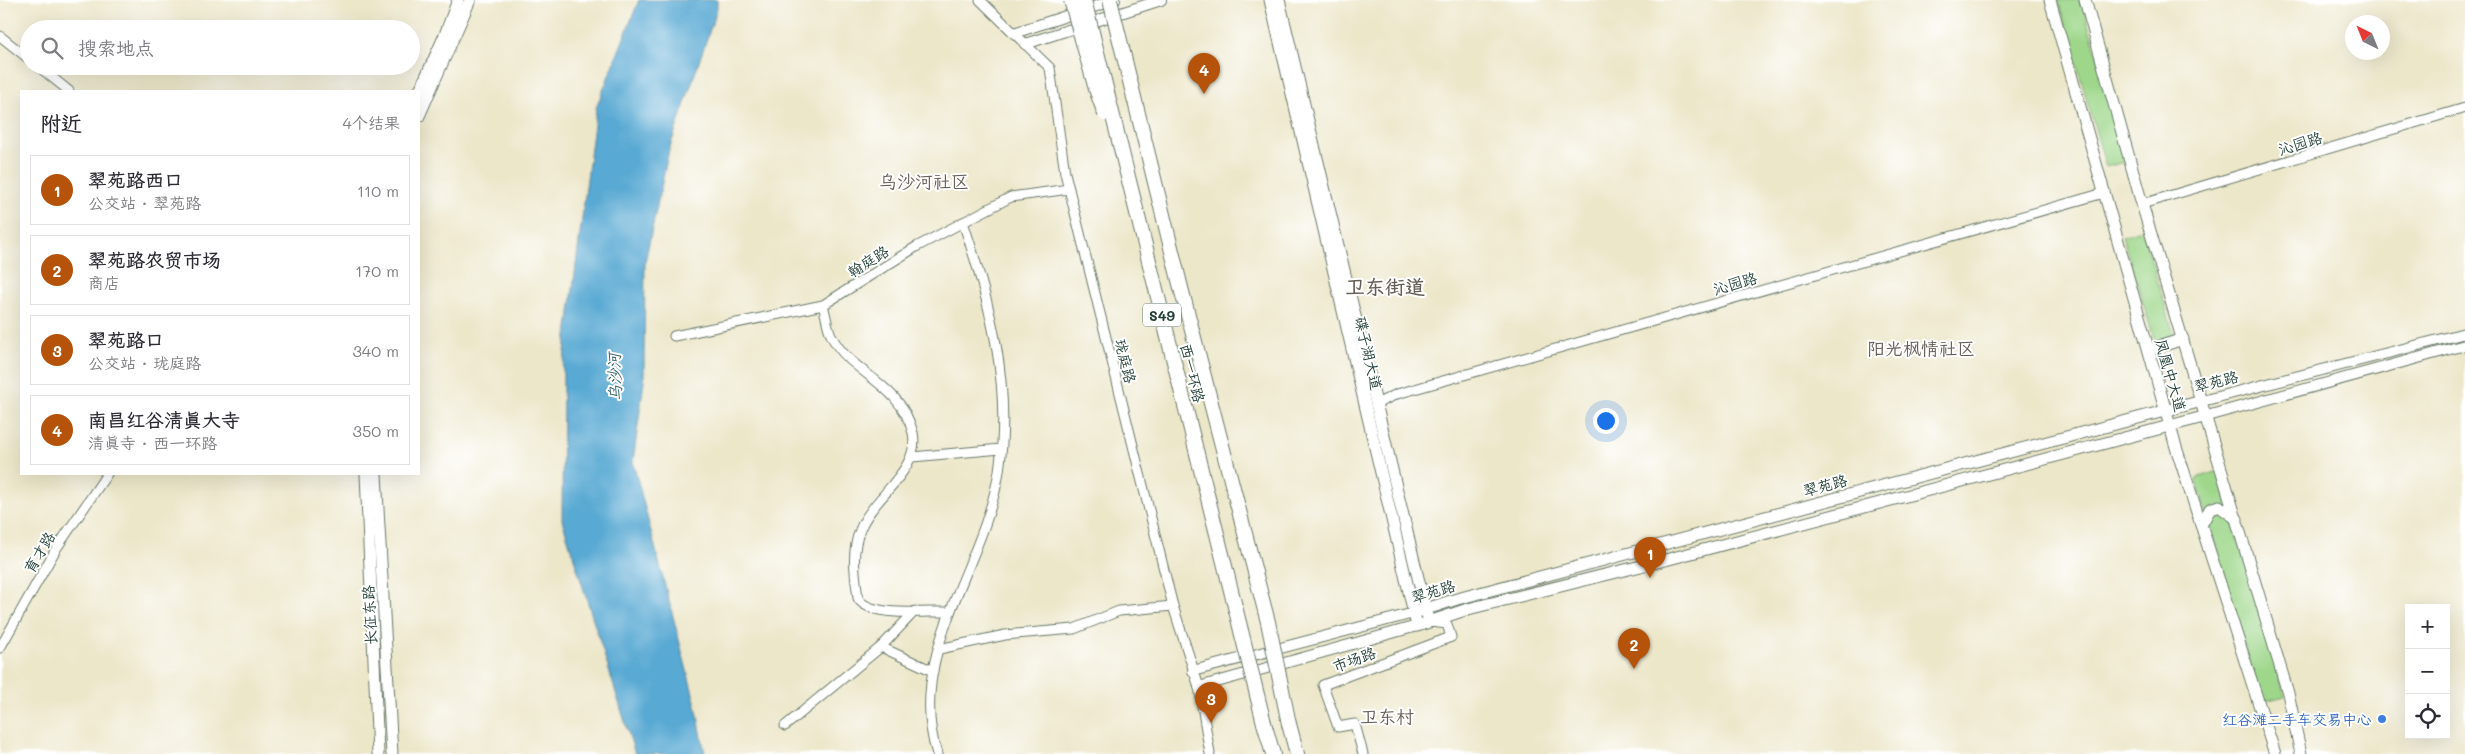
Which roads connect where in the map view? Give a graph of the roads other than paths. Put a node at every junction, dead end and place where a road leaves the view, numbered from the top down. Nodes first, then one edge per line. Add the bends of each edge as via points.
1 (458, 0) edge
2 (470, 0) edge
3 (980, 0) edge
4 (1071, 0) edge
5 (1084, 0) edge
6 (1110, 0) edge
7 (1116, 0) edge
8 (1161, 0) edge
9 (1270, 0) edge
10 (1279, 0) edge
11 (2050, 0) edge
12 (2085, 0) edge
13 (1014, 33) junction
14 (0, 36) edge
15 (1024, 44) junction
16 (20, 52) edge
17 (49, 75) edge
18 (68, 90) edge
19 (420, 90) edge
20 (2465, 108) edge
21 (420, 114) edge
22 (1128, 175) junction
23 (1069, 189) junction
24 (2104, 193) junction
25 (2142, 204) junction
26 (963, 222) junction
27 (823, 306) junction
28 (2465, 333) edge
29 (674, 336) dead end
30 (2183, 339) junction
31 (2465, 346) edge
32 (2149, 350) junction
33 (2202, 401) junction
34 (1376, 404) junction
35 (2166, 409) junction
36 (2207, 416) junction
37 (2170, 425) junction
38 (1001, 450) junction
39 (912, 456) junction
40 (106, 475) edge
41 (366, 475) edge
42 (376, 475) edge
43 (2236, 518) junction
44 (2200, 526) junction
45 (1173, 606) junction
46 (916, 611) junction
47 (1420, 611) junction
48 (948, 612) junction
49 (1423, 624) junction
50 (881, 647) junction
51 (0, 648) edge
52 (938, 649) junction
53 (933, 671) junction
54 (1194, 671) junction
55 (1199, 687) junction
56 (1264, 723) junction
57 (785, 726) dead end
58 (378, 754) edge
59 (392, 754) edge
60 (937, 754) edge
61 (1210, 754) edge
62 (1266, 754) edge
63 (1272, 754) edge
64 (1296, 754) edge
65 (1363, 754) edge
66 (2275, 754) edge
67 (2301, 754) edge

1 - 19 main road
2 - 21 main road
3 - 13 street, 珑庭路
4 - 22 highway, bridge via 1096,89
5 - 22 highway, 西一环路 / S49, bridge
6 - 64 highway, 西一环路 / S49, bridge via 1268,622
7 - 13 street
8 - 15 street
9 - 47 main road, 碟子湖大道
10 - 34 main road, 碟子湖大道
11 - 24 main road, 凤凰中大道
12 - 25 main road, 凤凰中大道
13 - 15 street, 珑庭路
14 - 16 street
15 - 23 street, 珑庭路 via 1050,68
17 - 18 street
20 - 25 street, 沁园路
22 - 56 highway, 西一环路 / S49, bridge
23 - 26 street, 翰庭路 via 1011,197
23 - 45 street, 珑庭路
24 - 32 main road, 凤凰中大道
24 - 34 street, 沁园路 via 1397,394
25 - 30 main road, 凤凰中大道
26 - 27 street, 翰庭路 via 916,247
26 - 38 street via 991,311 1000,358 1003,403
27 - 29 street, 翰庭路
27 - 39 street via 832,335 856,364 885,386 906,416 913,434
28 - 33 street, 翠苑路
30 - 32 main road
30 - 33 main road, 凤凰中大道
31 - 36 street, 翠苑路
32 - 35 main road, 凤凰中大道
33 - 35 main road, 翠苑路
33 - 36 main road, 凤凰中大道
34 - 47 main road, 碟子湖大道
35 - 37 main road, 凤凰中大道
35 - 47 main road, 翠苑路
36 - 37 main road, 翠苑路
36 - 43 main road, 凤凰中大道
37 - 44 main road, 凤凰中大道
37 - 49 main road, 翠苑路 via 1669,559 1468,609
38 - 39 street
38 - 48 street via 988,516
39 - 46 street via 866,517 856,543 854,562 858,598 866,607 882,611
40 - 51 street, 育才路 via 56,549
41 - 58 main road, 长征东路
42 - 59 main road, 长征东路
43 - 44 main road via 2219,506 2210,509
43 - 67 main road, 凤凰中大道 via 2288,693
44 - 66 main road, 凤凰中大道
45 - 52 street via 1120,611 1074,629 1005,635
45 - 54 street, 珑庭路
46 - 48 street
46 - 50 street
47 - 49 main road, 碟子湖大道
47 - 54 street, 翠苑路
48 - 52 street
49 - 55 street, 翠苑路
49 - 65 street, 市场路 via 1447,624 1451,637 1323,684 1338,727 1355,724
50 - 53 street
50 - 57 street
52 - 53 street
53 - 60 street via 930,708
54 - 55 street, 珑庭路
55 - 61 street, 珑庭路
56 - 62 highway
56 - 63 highway, 西一环路 / S49

